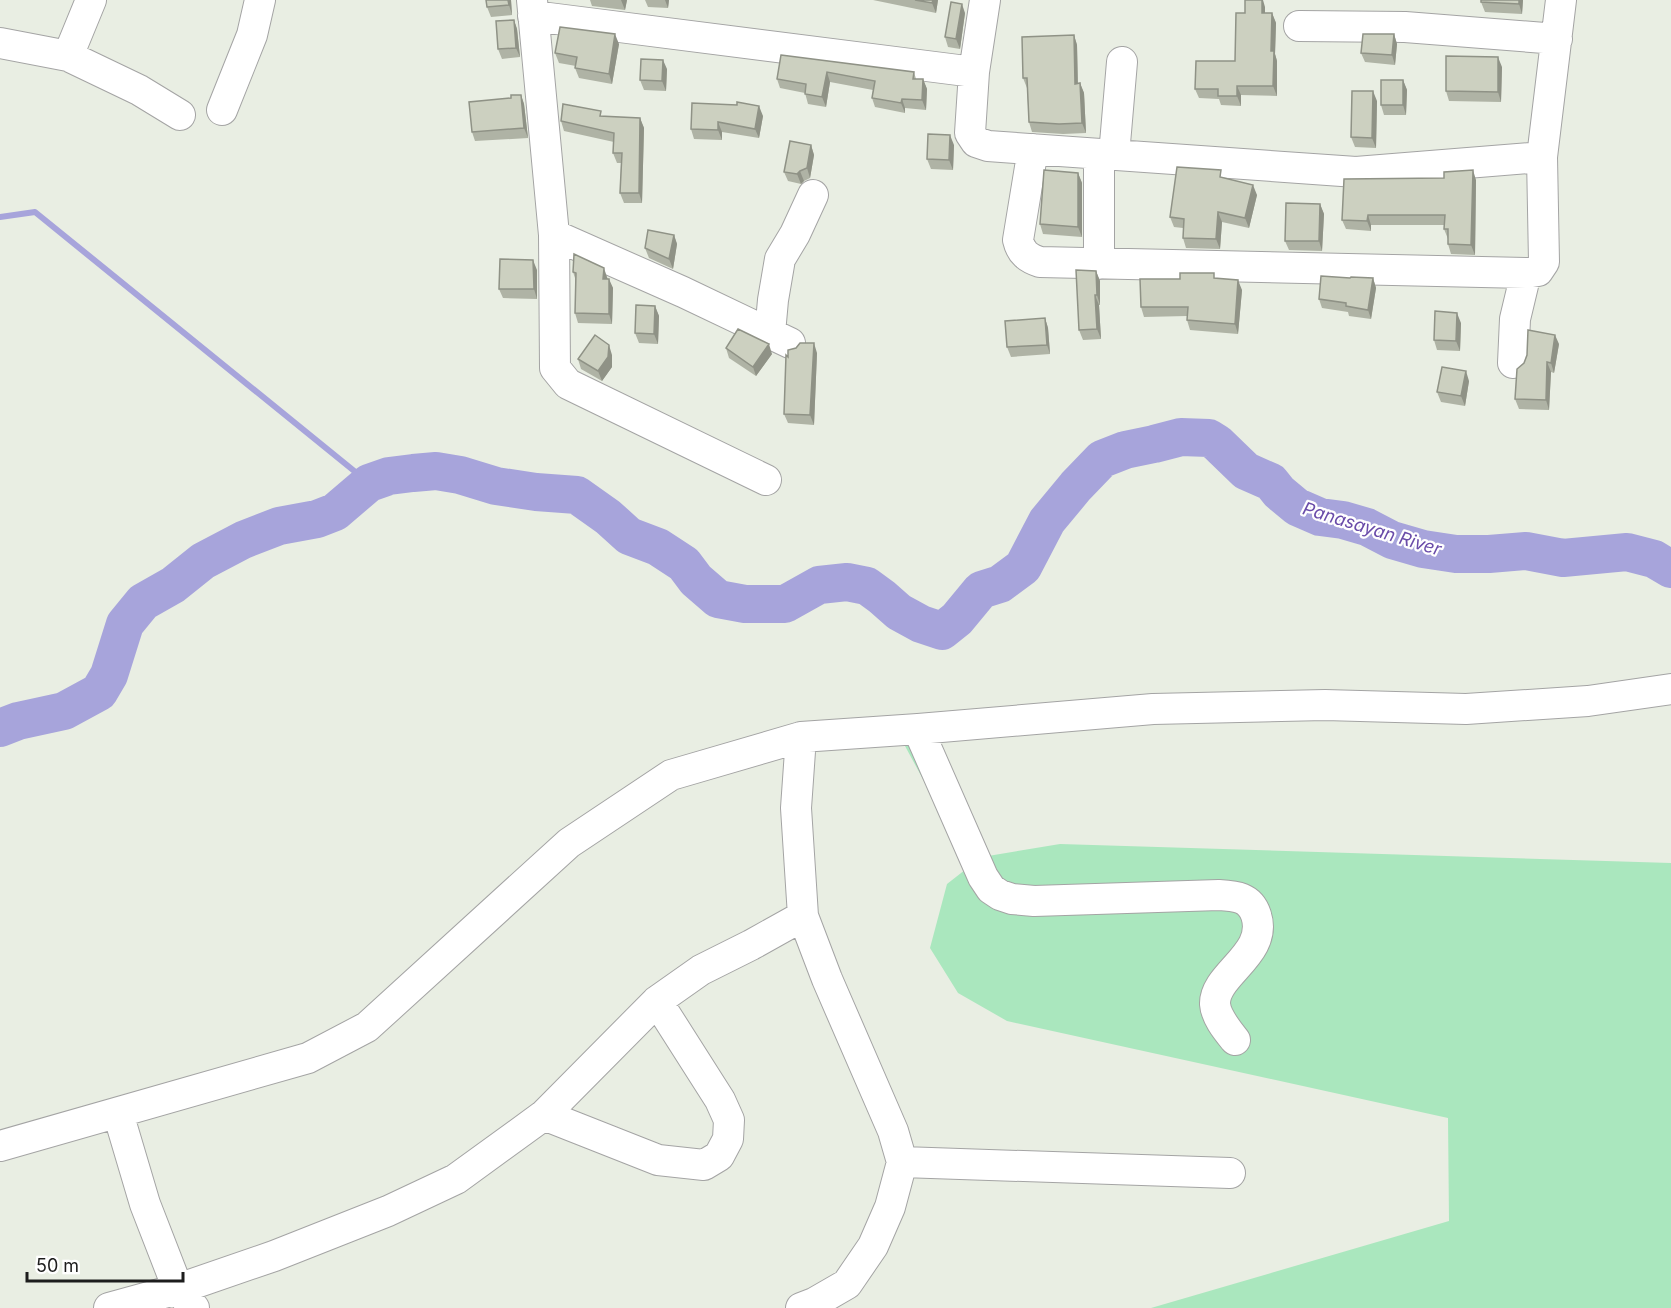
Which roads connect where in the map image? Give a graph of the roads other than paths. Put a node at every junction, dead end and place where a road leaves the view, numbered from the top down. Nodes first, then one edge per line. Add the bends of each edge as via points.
1 (91, 0) edge
2 (260, 0) edge
3 (985, 0) edge
4 (1561, 0) edge
5 (532, 8) edge
6 (1299, 26) dead end
7 (1557, 39) junction
8 (0, 43) edge
9 (68, 56) junction
10 (1122, 62) dead end
11 (974, 72) junction
12 (222, 110) dead end
13 (180, 115) dead end
14 (1033, 149) junction
15 (1107, 154) junction
16 (1542, 158) junction
17 (813, 195) dead end
18 (554, 236) junction
19 (1099, 264) junction
20 (1526, 273) junction
21 (1513, 363) dead end
22 (766, 480) dead end
23 (1671, 689) edge
24 (918, 729) junction
25 (801, 737) junction
26 (803, 916) junction
27 (657, 1001) junction
28 (1235, 1040) dead end
29 (118, 1113) junction
30 (544, 1115) junction
31 (0, 1146) edge
32 (902, 1162) junction
33 (1230, 1173) dead end
34 (186, 1298) edge
35 (109, 1308) edge
36 (801, 1308) edge

1 - 9 street
2 - 12 street via 252,35
3 - 11 street
4 - 7 street
5 - 11 street
5 - 18 street
6 - 7 street via 1405,27
7 - 16 street
8 - 9 street
9 - 13 street via 139,90
10 - 15 street
11 - 14 street via 972,138 987,146
14 - 15 street
14 - 19 street via 1020,247 1040,262
15 - 16 street via 1356,172
15 - 19 street
16 - 20 street via 1544,262 1538,271
17 - 18 street via 780,258 773,300 780,338
18 - 22 street via 555,368 568,384
19 - 20 street
20 - 21 street via 1515,319
23 - 24 street via 1588,701 1466,709 1324,705 1153,709
24 - 25 street
24 - 28 street via 976,862 987,883 1000,896 1034,901 1219,895 1250,902 1258,922 1253,947 1218,990 1215,1004 1221,1022
25 - 26 street via 796,808
25 - 29 street via 670,775 569,843 367,1027 308,1058
26 - 27 street via 701,970
26 - 32 street via 893,1131
27 - 30 street
27 - 30 street via 729,1120 728,1139 719,1156 704,1165 658,1160
29 - 31 street
29 - 34 street via 145,1204
30 - 34 street via 456,1179
32 - 33 street
32 - 36 street via 890,1207 873,1246 847,1284
34 - 35 street

